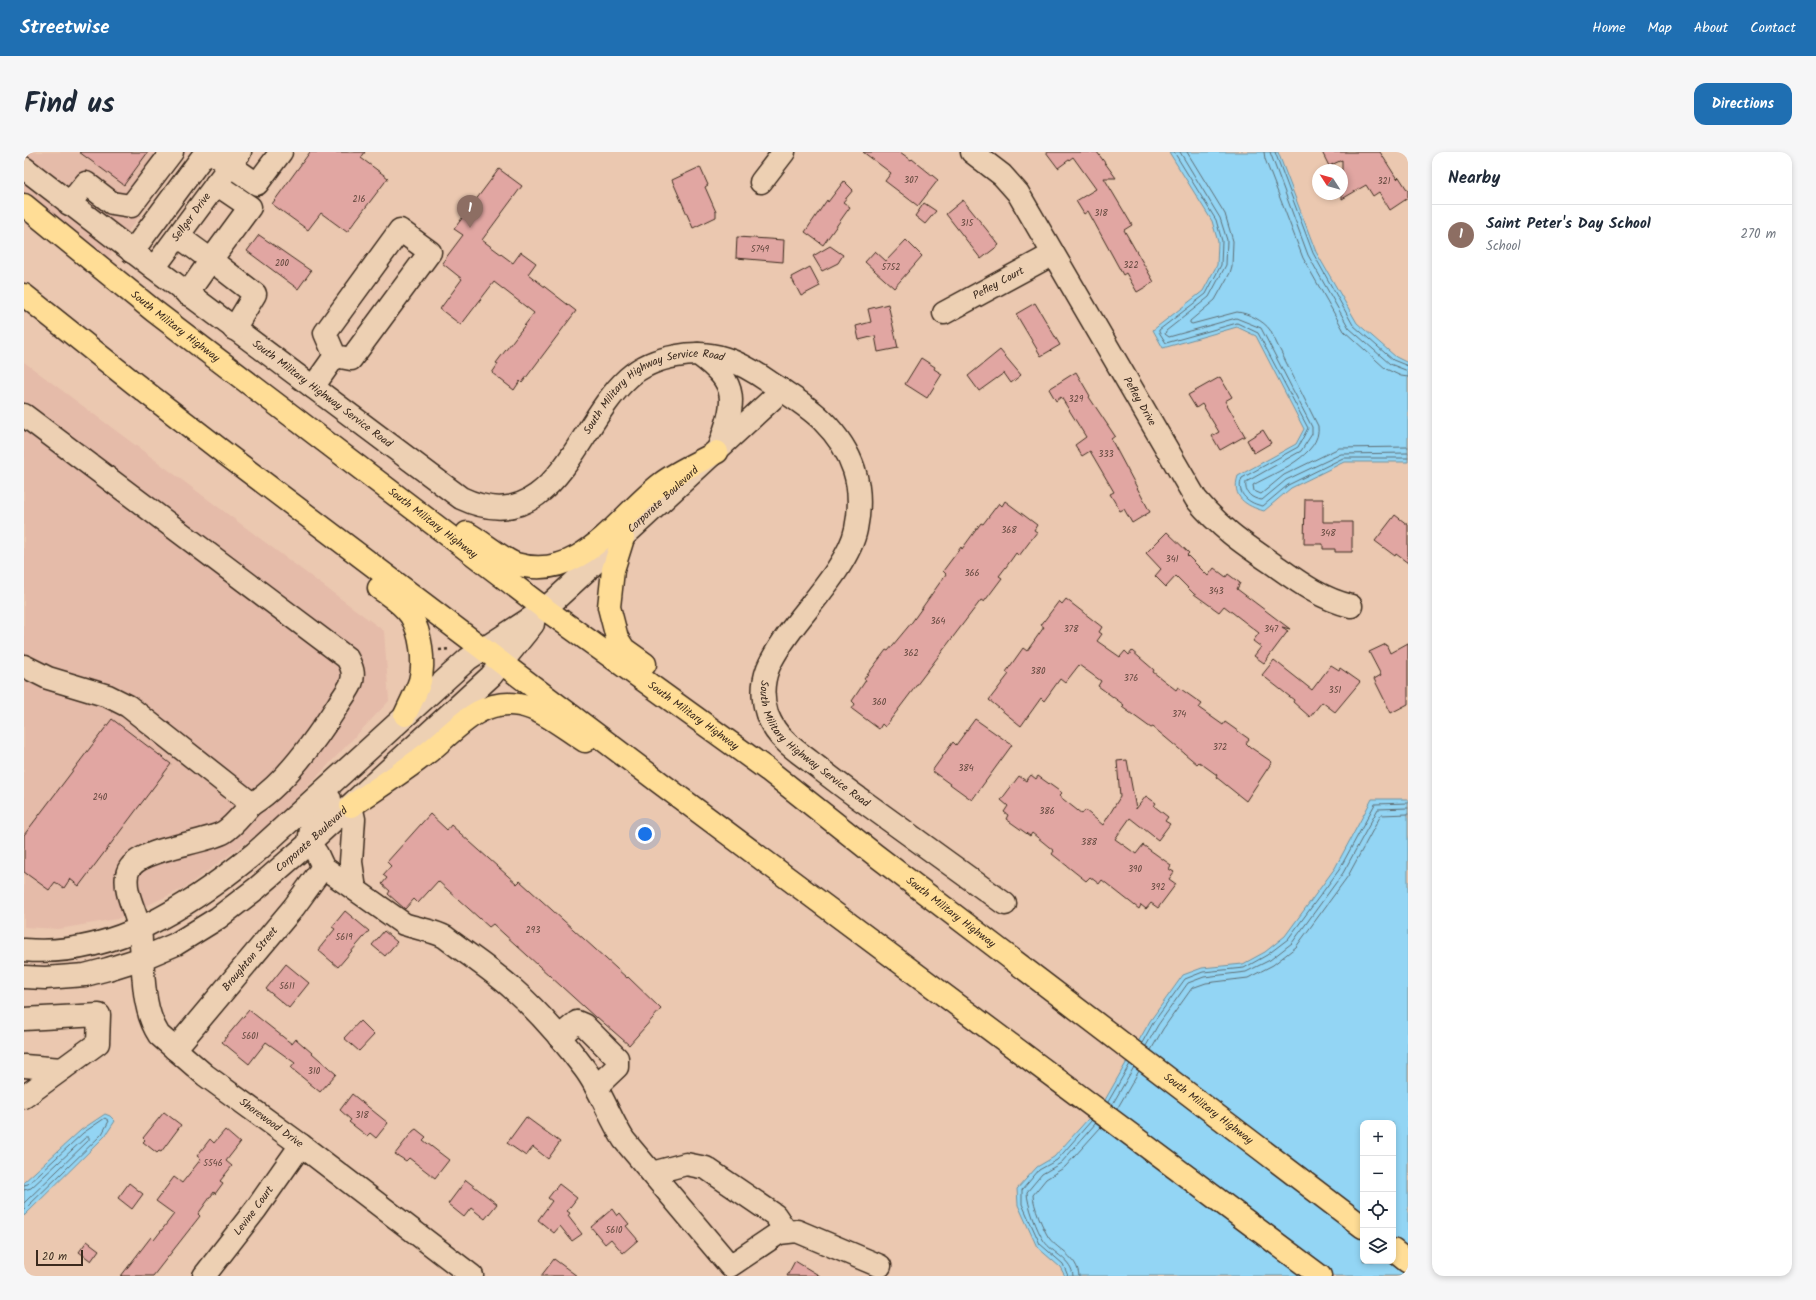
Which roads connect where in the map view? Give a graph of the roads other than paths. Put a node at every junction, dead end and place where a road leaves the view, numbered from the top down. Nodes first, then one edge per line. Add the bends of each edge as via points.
1 (172, 152) edge
2 (206, 152) edge
3 (210, 152) edge
4 (281, 152) edge
5 (784, 152) edge
6 (972, 152) edge
7 (234, 159) edge
8 (24, 168) edge
9 (761, 182) dead end
10 (216, 184) junction
11 (69, 204) junction
12 (24, 205) edge
13 (131, 206) junction
14 (162, 212) junction
15 (178, 236) junction
16 (132, 252) junction
17 (1053, 254) junction
18 (211, 260) junction
19 (154, 268) junction
20 (187, 294) junction
21 (24, 295) edge
22 (944, 313) dead end
23 (234, 329) junction
24 (698, 354) junction
25 (335, 356) junction
26 (313, 387) junction
27 (782, 390) junction
28 (24, 415) edge
29 (223, 452) junction
30 (717, 452) junction
31 (383, 484) junction
32 (623, 538) junction
33 (1351, 606) dead end
34 (545, 608) junction
35 (484, 648) junction
36 (502, 662) junction
37 (24, 666) edge
38 (405, 715) junction
39 (369, 750) junction
40 (768, 770) junction
41 (659, 782) junction
42 (252, 804) junction
43 (351, 806) junction
44 (309, 843) junction
45 (323, 867) junction
46 (355, 889) junction
47 (1005, 904) dead end
48 (140, 929) junction
49 (24, 950) edge
50 (142, 958) junction
51 (24, 977) edge
52 (24, 1019) edge
53 (559, 1037) junction
54 (175, 1049) junction
55 (24, 1066) edge
56 (62, 1069) junction
57 (596, 1087) junction
58 (24, 1097) edge
59 (301, 1145) junction
60 (652, 1173) junction
61 (1360, 1225) edge
62 (786, 1231) junction
63 (1396, 1252) edge
64 (1408, 1262) edge
65 (880, 1266) dead end
66 (204, 1276) edge
67 (472, 1276) edge
68 (1320, 1276) edge

1 - 13 street
2 - 14 street
3 - 7 street
4 - 7 street via 258,184
5 - 9 street
6 - 17 street, Pefley Drive via 1002,175 1018,193
7 - 10 street, Sellger Drive
8 - 11 street, South Military Highway Service Road
10 - 15 street, Sellger Drive
10 - 18 street via 250,207
11 - 13 street via 86,183 112,203
11 - 16 street, South Military Highway Service Road
12 - 31 main road, South Military Highway via 154,311
13 - 14 street
14 - 16 street
15 - 18 street
15 - 19 street, Sellger Drive
16 - 19 street, South Military Highway Service Road
17 - 22 street, Pefley Court
17 - 33 street, Pefley Drive via 1196,498 1211,517 1228,533 1317,594
18 - 20 street
18 - 23 street via 255,294
19 - 20 street, South Military Highway Service Road
20 - 23 street, South Military Highway Service Road
21 - 29 main road
23 - 26 street, South Military Highway Service Road
24 - 26 street, South Military Highway Service Road via 669,357 646,365 630,376 615,391 550,484 536,497 505,508 488,508 461,498
24 - 27 street, South Military Highway Service Road via 728,358
24 - 30 street via 711,363 730,388 731,413
25 - 25 street via 351,359 430,252 400,230 325,333
25 - 26 street
27 - 30 street, Corporate Boulevard
27 - 47 street, South Military Highway Service Road via 818,416 836,435 847,452 855,471 859,512 856,533 848,551 773,654 764,683 764,700 768,715 775,730 786,742 842,786
28 - 42 street, Shorewood Drive via 347,658 353,669 351,684 330,717 291,769 266,796
29 - 35 main road
29 - 38 main road via 308,534 399,603 411,616 422,652 422,665 420,681
30 - 31 main road via 662,483 584,554 563,564 545,567 514,563 475,537
30 - 32 street, Corporate Boulevard
31 - 34 main road, South Military Highway
32 - 34 street, Corporate Boulevard
32 - 40 main road via 610,588 609,606 617,638 624,649 702,706
34 - 35 street, Corporate Boulevard
34 - 36 street, Corporate Boulevard
34 - 40 main road, South Military Highway
35 - 36 main road
35 - 38 street, Corporate Boulevard
36 - 41 main road
36 - 43 street, Corporate Boulevard via 491,676
37 - 42 street via 48,678 108,696 128,706
38 - 39 street, Corporate Boulevard
39 - 44 street via 336,794 316,812
39 - 48 street, Corporate Boulevard via 225,878 181,908
40 - 61 main road, South Military Highway via 874,854
41 - 43 main road via 570,732 540,712 519,705 495,705 469,716 426,754
41 - 68 main road
42 - 48 street, Shorewood Drive via 224,832 198,842 153,852 135,862 127,874 128,892
43 - 44 street, Corporate Boulevard
43 - 46 street via 354,819 351,862
44 - 45 street via 318,854
44 - 50 street, Corporate Boulevard via 218,918 176,944
45 - 46 street
45 - 54 street, Broughton Street via 294,907
46 - 53 street via 404,924 435,931 445,937 512,988
48 - 49 street, Corporate Boulevard via 86,946
48 - 50 street, Shorewood Drive
50 - 51 street, Corporate Boulevard via 85,975
50 - 54 street, Shorewood Drive via 145,995 152,1022 159,1035
52 - 56 street via 99,1016 98,1042
53 - 57 street via 585,1068
53 - 57 street via 577,1022 584,1025 617,1058 617,1067
54 - 59 street, Shorewood Drive
55 - 56 street
56 - 58 street
57 - 60 street via 624,1140
59 - 66 street, Levine Court
59 - 67 street, Shorewood Drive
60 - 62 street via 686,1164 706,1168 775,1215
60 - 62 street via 730,1266 779,1233
62 - 65 street via 807,1234
63 - 64 main road

